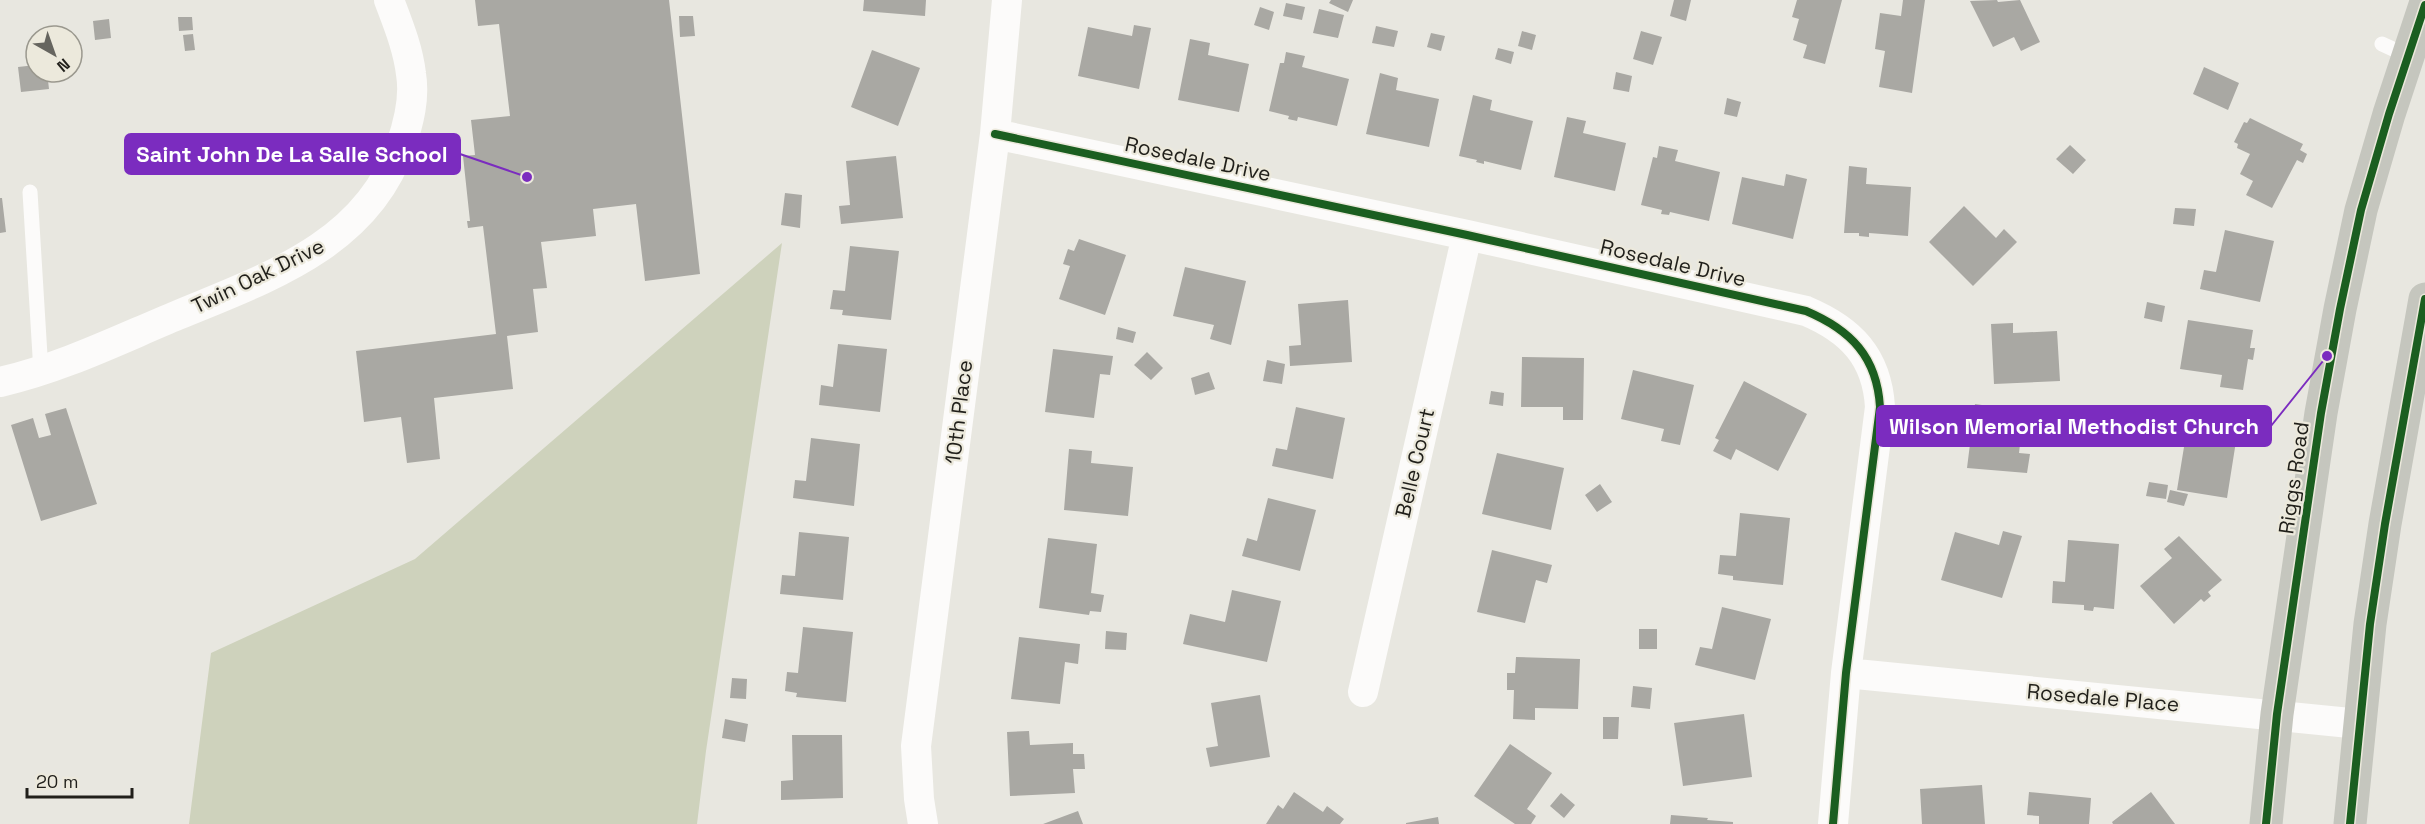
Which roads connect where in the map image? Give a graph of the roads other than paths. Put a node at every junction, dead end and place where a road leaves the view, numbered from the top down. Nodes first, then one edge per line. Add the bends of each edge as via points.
1 (389, 0) edge
2 (1007, 0) edge
3 (2425, 5) edge
4 (995, 134) junction
5 (30, 192) dead end
6 (1467, 235) junction
7 (2425, 299) edge
8 (41, 372) junction
9 (0, 382) edge
10 (1846, 673) junction
11 (1363, 692) dead end
12 (2277, 714) junction
13 (2360, 724) junction
14 (923, 824) edge
15 (1833, 824) edge
16 (2266, 824) edge
17 (2350, 824) edge

1 - 8 street, Twin Oak Drive via 405,47 412,99 398,153 369,204 327,244 302,259
2 - 4 street, 10th Place
3 - 12 main road, Riggs Road via 2395,50 2340,309
4 - 6 street, Rosedale Drive
4 - 14 street, 10th Place via 916,746
5 - 8 lane
6 - 10 street, Rosedale Drive via 1806,311 1843,331 1860,348 1879,387 1880,407
6 - 11 street, Belle Court
7 - 13 main road via 2385,524
8 - 9 street, Twin Oak Drive
10 - 12 street, Rosedale Place
10 - 15 street, Rosedale Drive
12 - 13 street, Rosedale Place
12 - 16 main road, Riggs Road
13 - 17 main road

